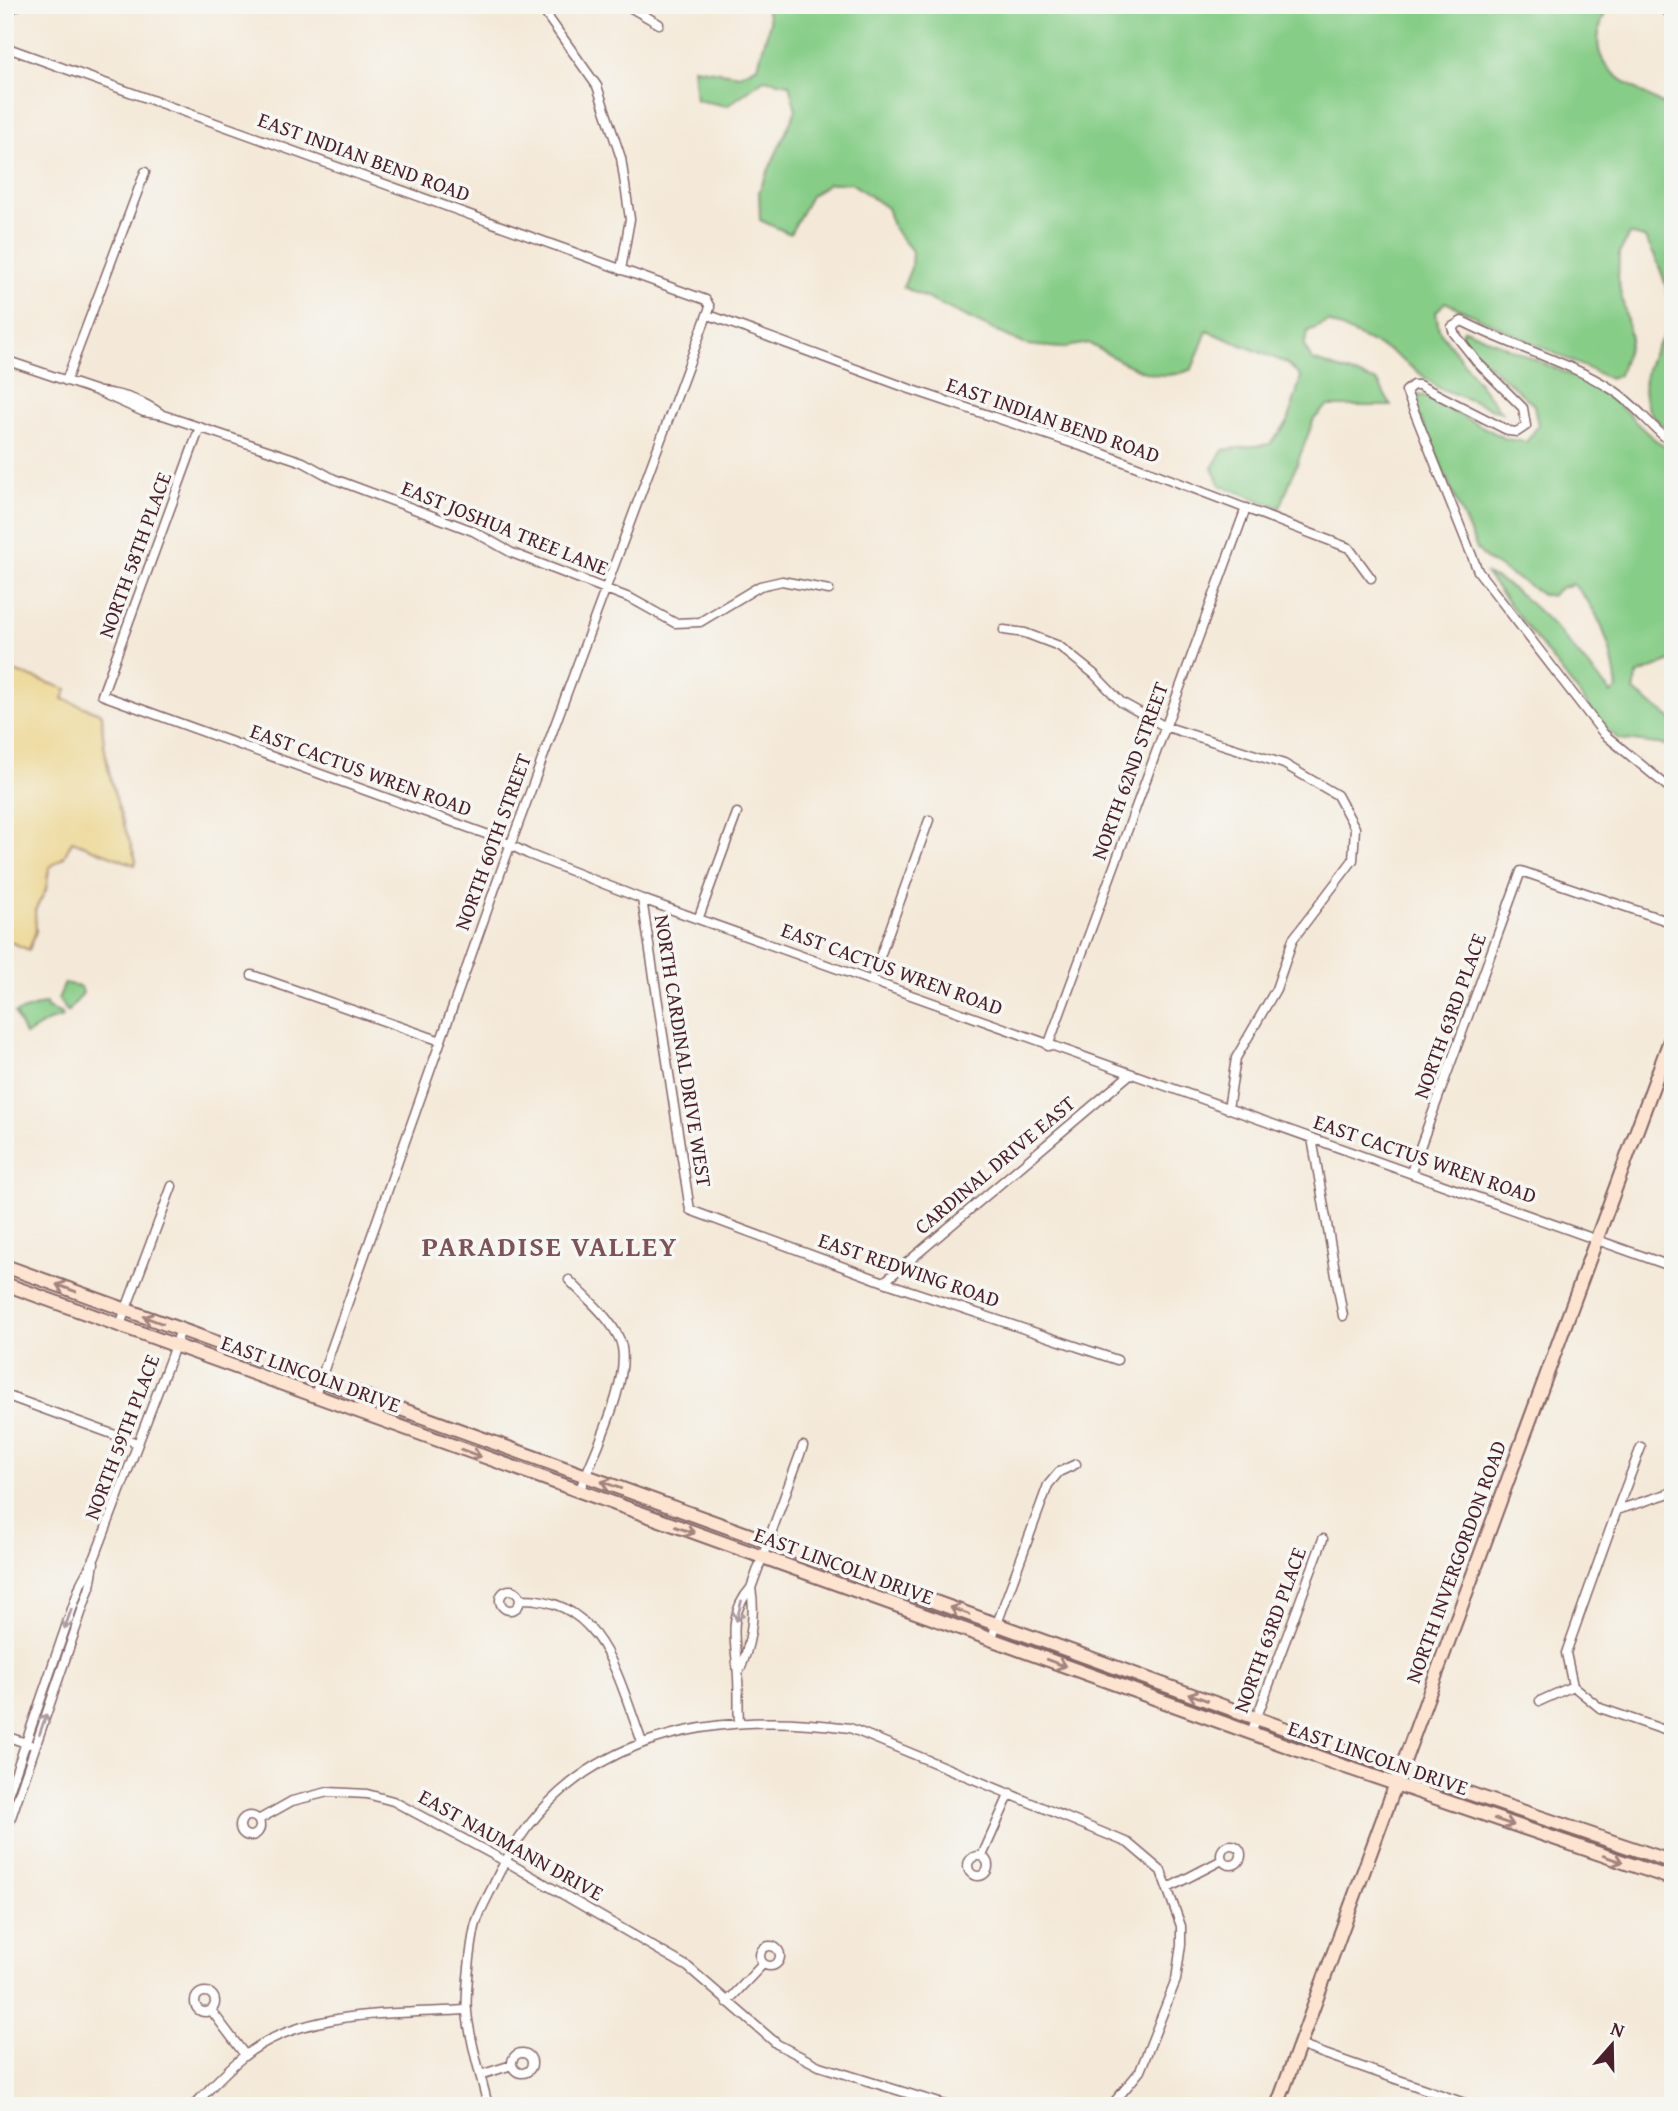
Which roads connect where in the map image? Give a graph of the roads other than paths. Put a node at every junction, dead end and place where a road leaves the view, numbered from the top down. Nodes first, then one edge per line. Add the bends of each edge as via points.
1 (19, 5) edge
2 (537, 5) edge
3 (566, 5) edge
4 (626, 5) edge
5 (1660, 5) edge
6 (5, 12) edge
7 (545, 13) junction
8 (1673, 16) edge
9 (659, 24) dead end
10 (5, 47) edge
11 (145, 172) dead end
12 (621, 270) junction
13 (709, 304) joint
14 (709, 315) junction
15 (5, 360) edge
16 (66, 381) junction
17 (200, 428) junction
18 (1673, 444) edge
19 (1246, 508) junction
20 (1371, 578) dead end
21 (606, 588) junction
22 (829, 590) dead end
23 (1004, 629) dead end
24 (102, 695) joint
25 (1164, 726) junction
26 (1673, 791) edge
27 (737, 813) dead end
28 (929, 820) dead end
29 (510, 845) junction
30 (642, 899) junction
31 (699, 917) junction
32 (1673, 923) edge
33 (252, 975) dead end
34 (872, 979) junction
35 (1673, 1032) edge
36 (441, 1041) junction
37 (1048, 1046) junction
38 (1129, 1075) junction
39 (1228, 1109) junction
40 (1312, 1138) junction
41 (1411, 1172) junction
42 (172, 1186) dead end
43 (690, 1210) joint
44 (1595, 1238) junction
45 (5, 1266) edge
46 (1673, 1267) edge
47 (569, 1280) dead end
48 (884, 1282) junction
49 (5, 1283) edge
50 (126, 1310) junction
51 (1343, 1316) dead end
52 (120, 1325) junction
53 (181, 1330) junction
54 (176, 1345) junction
55 (1117, 1360) dead end
56 (320, 1381) junction
57 (5, 1395) edge
58 (315, 1395) junction
59 (438, 1423) junction
60 (433, 1439) junction
61 (137, 1443) junction
62 (803, 1446) dead end
63 (1640, 1447) dead end
64 (1076, 1464) dead end
65 (585, 1476) junction
66 (579, 1492) junction
67 (1673, 1492) edge
68 (1617, 1510) junction
69 (1323, 1539) dead end
70 (767, 1542) junction
71 (95, 1557) junction
72 (762, 1557) junction
73 (751, 1588) junction
74 (520, 1599) dead end
75 (997, 1625) junction
76 (991, 1640) junction
77 (738, 1674) junction
78 (1573, 1686) junction
79 (1540, 1701) dead end
80 (1256, 1718) junction
81 (738, 1722) junction
82 (1251, 1733) junction
83 (1673, 1733) edge
84 (5, 1736) edge
85 (642, 1742) junction
86 (26, 1743) junction
87 (35, 1746) junction
88 (1400, 1770) junction
89 (1394, 1784) junction
90 (1010, 1793) junction
91 (5, 1803) edge
92 (258, 1820) dead end
93 (1557, 1824) junction
94 (5, 1835) edge
95 (1553, 1839) junction
96 (982, 1856) dead end
97 (1222, 1860) dead end
98 (505, 1861) junction
99 (1673, 1862) edge
100 (1673, 1879) edge
101 (1168, 1888) junction
102 (763, 1964) dead end
103 (727, 2002) junction
104 (211, 2010) dead end
105 (467, 2010) junction
106 (1299, 2045) junction
107 (245, 2055) junction
108 (512, 2064) dead end
109 (480, 2075) junction
110 (193, 2106) edge
111 (488, 2106) edge
112 (948, 2106) edge
113 (1111, 2106) edge
114 (1277, 2106) edge
115 (1473, 2106) edge

1 - 6 street
2 - 7 street
3 - 7 street
4 - 9 street
5 - 8 street
7 - 12 street via 597,86 621,158 630,219
10 - 12 street, EAST INDIAN BEND ROAD
11 - 16 street
12 - 13 street, EAST INDIAN BEND ROAD
13 - 14 street, NORTH 60TH STREET
14 - 19 street, EAST INDIAN BEND ROAD
14 - 21 street, NORTH 60TH STREET
15 - 16 street, EAST JOSHUA TREE LANE
16 - 17 street, EAST JOSHUA TREE LANE via 116,393
17 - 21 street, EAST JOSHUA TREE LANE via 303,462 334,479
17 - 24 street, NORTH 58TH PLACE
18 - 26 street via 1597,380 1462,321 1455,323 1454,333 1523,408 1526,426 1509,431 1419,385 1406,391 1478,571 1604,734
19 - 20 street, EAST INDIAN BEND ROAD via 1349,548
19 - 25 street, NORTH 62ND STREET
21 - 22 street, EAST JOSHUA TREE LANE via 675,623 688,624 712,617 760,586 782,582
21 - 29 street, NORTH 60TH STREET
23 - 25 street via 1059,646 1121,702
24 - 29 street, EAST CACTUS WREN ROAD
25 - 37 street, NORTH 62ND STREET
25 - 39 street via 1284,764 1337,795 1354,828 1353,860 1293,939 1276,989 1236,1058
27 - 31 street
28 - 34 street
29 - 30 street, EAST CACTUS WREN ROAD
29 - 36 street, NORTH 60TH STREET
30 - 31 street, EAST CACTUS WREN ROAD
30 - 43 street, NORTH CARDINAL DRIVE WEST
31 - 34 street, EAST CACTUS WREN ROAD
32 - 41 street, NORTH 63RD PLACE via 1521,871
33 - 36 street
34 - 37 street, EAST CACTUS WREN ROAD
35 - 44 main road, NORTH INVERGORDON ROAD
36 - 56 street, NORTH 60TH STREET
37 - 38 street, EAST CACTUS WREN ROAD
38 - 39 street, EAST CACTUS WREN ROAD
38 - 48 street, CARDINAL DRIVE EAST
39 - 40 street, EAST CACTUS WREN ROAD
40 - 41 street, EAST CACTUS WREN ROAD
40 - 51 street
41 - 44 street, EAST CACTUS WREN ROAD
42 - 50 street
43 - 48 street, EAST REDWING ROAD
44 - 46 street, EAST CACTUS WREN ROAD
44 - 88 main road, NORTH INVERGORDON ROAD
50 -> 45 main road, EAST LINCOLN DRIVE
47 - 65 street via 610,1324 620,1340 624,1367
48 - 55 street, EAST REDWING ROAD
49 - 52 main road, EAST LINCOLN DRIVE
50 - 52 street
53 -> 50 main road, EAST LINCOLN DRIVE
52 - 54 main road, EAST LINCOLN DRIVE
53 - 54 street, NORTH 59TH PLACE
53 - 56 main road, EAST LINCOLN DRIVE
54 - 58 main road, EAST LINCOLN DRIVE
54 - 61 street, NORTH 59TH PLACE
56 - 58 street, NORTH 60TH STREET
56 - 59 main road, EAST LINCOLN DRIVE
57 - 61 street
58 - 60 main road, EAST LINCOLN DRIVE
59 - 60 main road
59 - 65 main road, EAST LINCOLN DRIVE
60 -> 66 main road, EAST LINCOLN DRIVE
61 - 71 street, NORTH 59TH PLACE
62 - 70 street
63 - 68 street
64 - 75 street via 1059,1472 1048,1485
65 - 66 street
70 -> 65 main road, EAST LINCOLN DRIVE
66 -> 72 main road, EAST LINCOLN DRIVE
67 - 68 street
68 - 78 street via 1566,1653
69 - 80 street, NORTH 63RD PLACE
70 - 72 street
75 -> 70 main road, EAST LINCOLN DRIVE
71 -> 86 street, NORTH 59TH PLACE via 81,1583
87 -> 71 street, NORTH 59TH PLACE via 90,1587
72 - 73 street
72 - 76 main road, EAST LINCOLN DRIVE
73 - 77 street via 754,1602 747,1650
73 -> 77 street via 741,1600 736,1623 733,1648
74 - 85 street via 558,1603 592,1628
75 - 76 street
80 -> 75 main road, EAST LINCOLN DRIVE
76 -> 82 main road, EAST LINCOLN DRIVE
77 - 81 street
78 - 79 street
78 - 83 street via 1600,1708
80 - 82 street, NORTH 63RD PLACE
80 - 88 main road, EAST LINCOLN DRIVE
81 - 85 street via 676,1731
81 - 90 street via 850,1728
82 - 89 main road, EAST LINCOLN DRIVE
84 - 86 street
85 - 98 street via 589,1769 567,1786 526,1829
86 - 87 street
86 - 91 street, NORTH 59TH PLACE
87 - 94 street, NORTH 59TH PLACE
88 - 89 main road, NORTH INVERGORDON ROAD
88 - 93 main road, EAST LINCOLN DRIVE
89 -> 95 main road, EAST LINCOLN DRIVE
89 - 106 main road, NORTH INVERGORDON ROAD
90 - 96 street
90 - 101 street via 1128,1843 1161,1871
92 - 98 street, EAST NAUMANN DRIVE via 310,1796 344,1791 367,1794 415,1810
93 - 95 main road
93 - 99 main road, EAST LINCOLN DRIVE
95 -> 100 main road, EAST LINCOLN DRIVE
97 - 101 street
98 - 103 street, EAST NAUMANN DRIVE via 688,1967
98 - 105 street via 475,1926
101 - 113 street via 1181,1926 1176,1979 1140,2071
102 - 103 street
103 - 112 street, EAST NAUMANN DRIVE via 777,2043 819,2066
104 - 107 street
105 - 107 street via 338,2019 297,2028
105 - 109 street
106 - 114 main road, NORTH INVERGORDON ROAD
106 - 115 street
107 - 110 street
108 - 109 street
109 - 111 street

